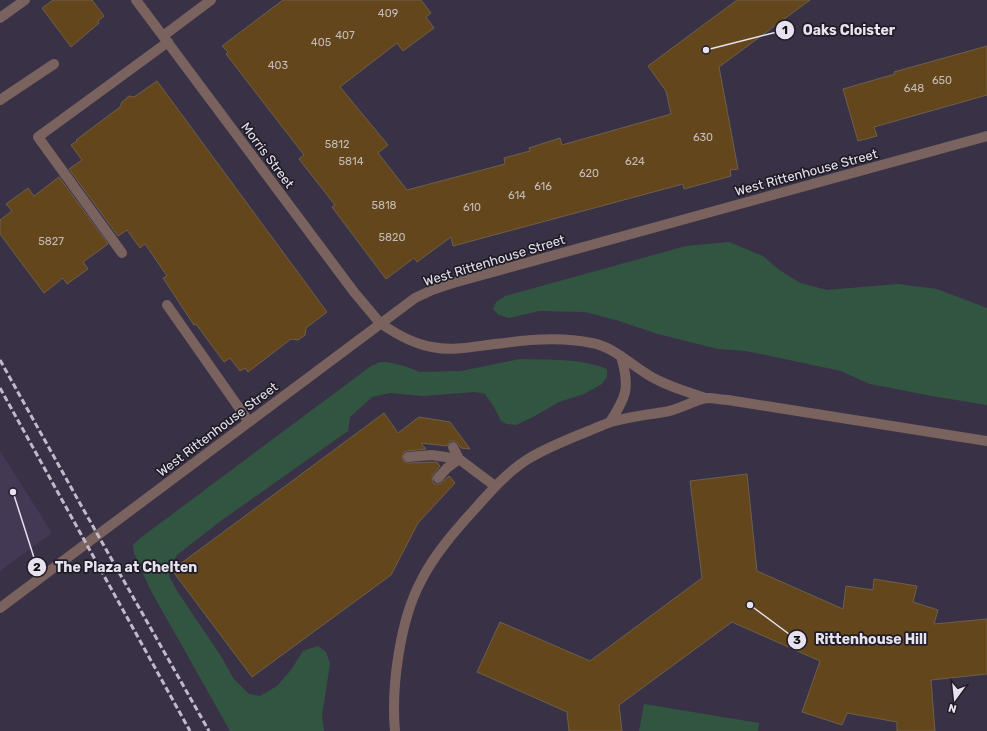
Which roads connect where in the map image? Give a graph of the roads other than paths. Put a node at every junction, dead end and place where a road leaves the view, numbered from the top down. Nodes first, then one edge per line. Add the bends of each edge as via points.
1 (25, 0) edge
2 (136, 0) edge
3 (211, 0) edge
4 (0, 18) edge
5 (165, 39) junction
6 (54, 64) dead end
7 (0, 100) edge
8 (987, 136) edge
9 (122, 253) dead end
10 (167, 305) dead end
11 (380, 323) junction
12 (621, 356) junction
13 (706, 398) junction
14 (249, 422) junction
15 (610, 422) junction
16 (987, 441) edge
17 (453, 447) dead end
18 (408, 457) dead end
19 (459, 459) junction
20 (438, 478) dead end
21 (495, 486) junction
22 (0, 608) edge
23 (395, 731) edge

1 - 4 street
2 - 5 street, Morris Street
3 - 5 street
5 - 9 street via 38,137
5 - 11 street, Morris Street via 354,292
6 - 7 street
8 - 11 street, West Rittenhouse Street via 453,283 415,298
10 - 14 street
11 - 12 street via 413,342 441,349 564,340 593,343
11 - 14 street, West Rittenhouse Street
12 - 13 street via 665,384
12 - 15 street via 625,371 625,396
13 - 15 street via 667,412
13 - 16 street
14 - 22 street, West Rittenhouse Street
15 - 21 street via 528,459
17 - 19 street
18 - 19 street via 432,455
19 - 20 street
19 - 21 street
21 - 23 street via 452,535 431,564 415,593 400,651

